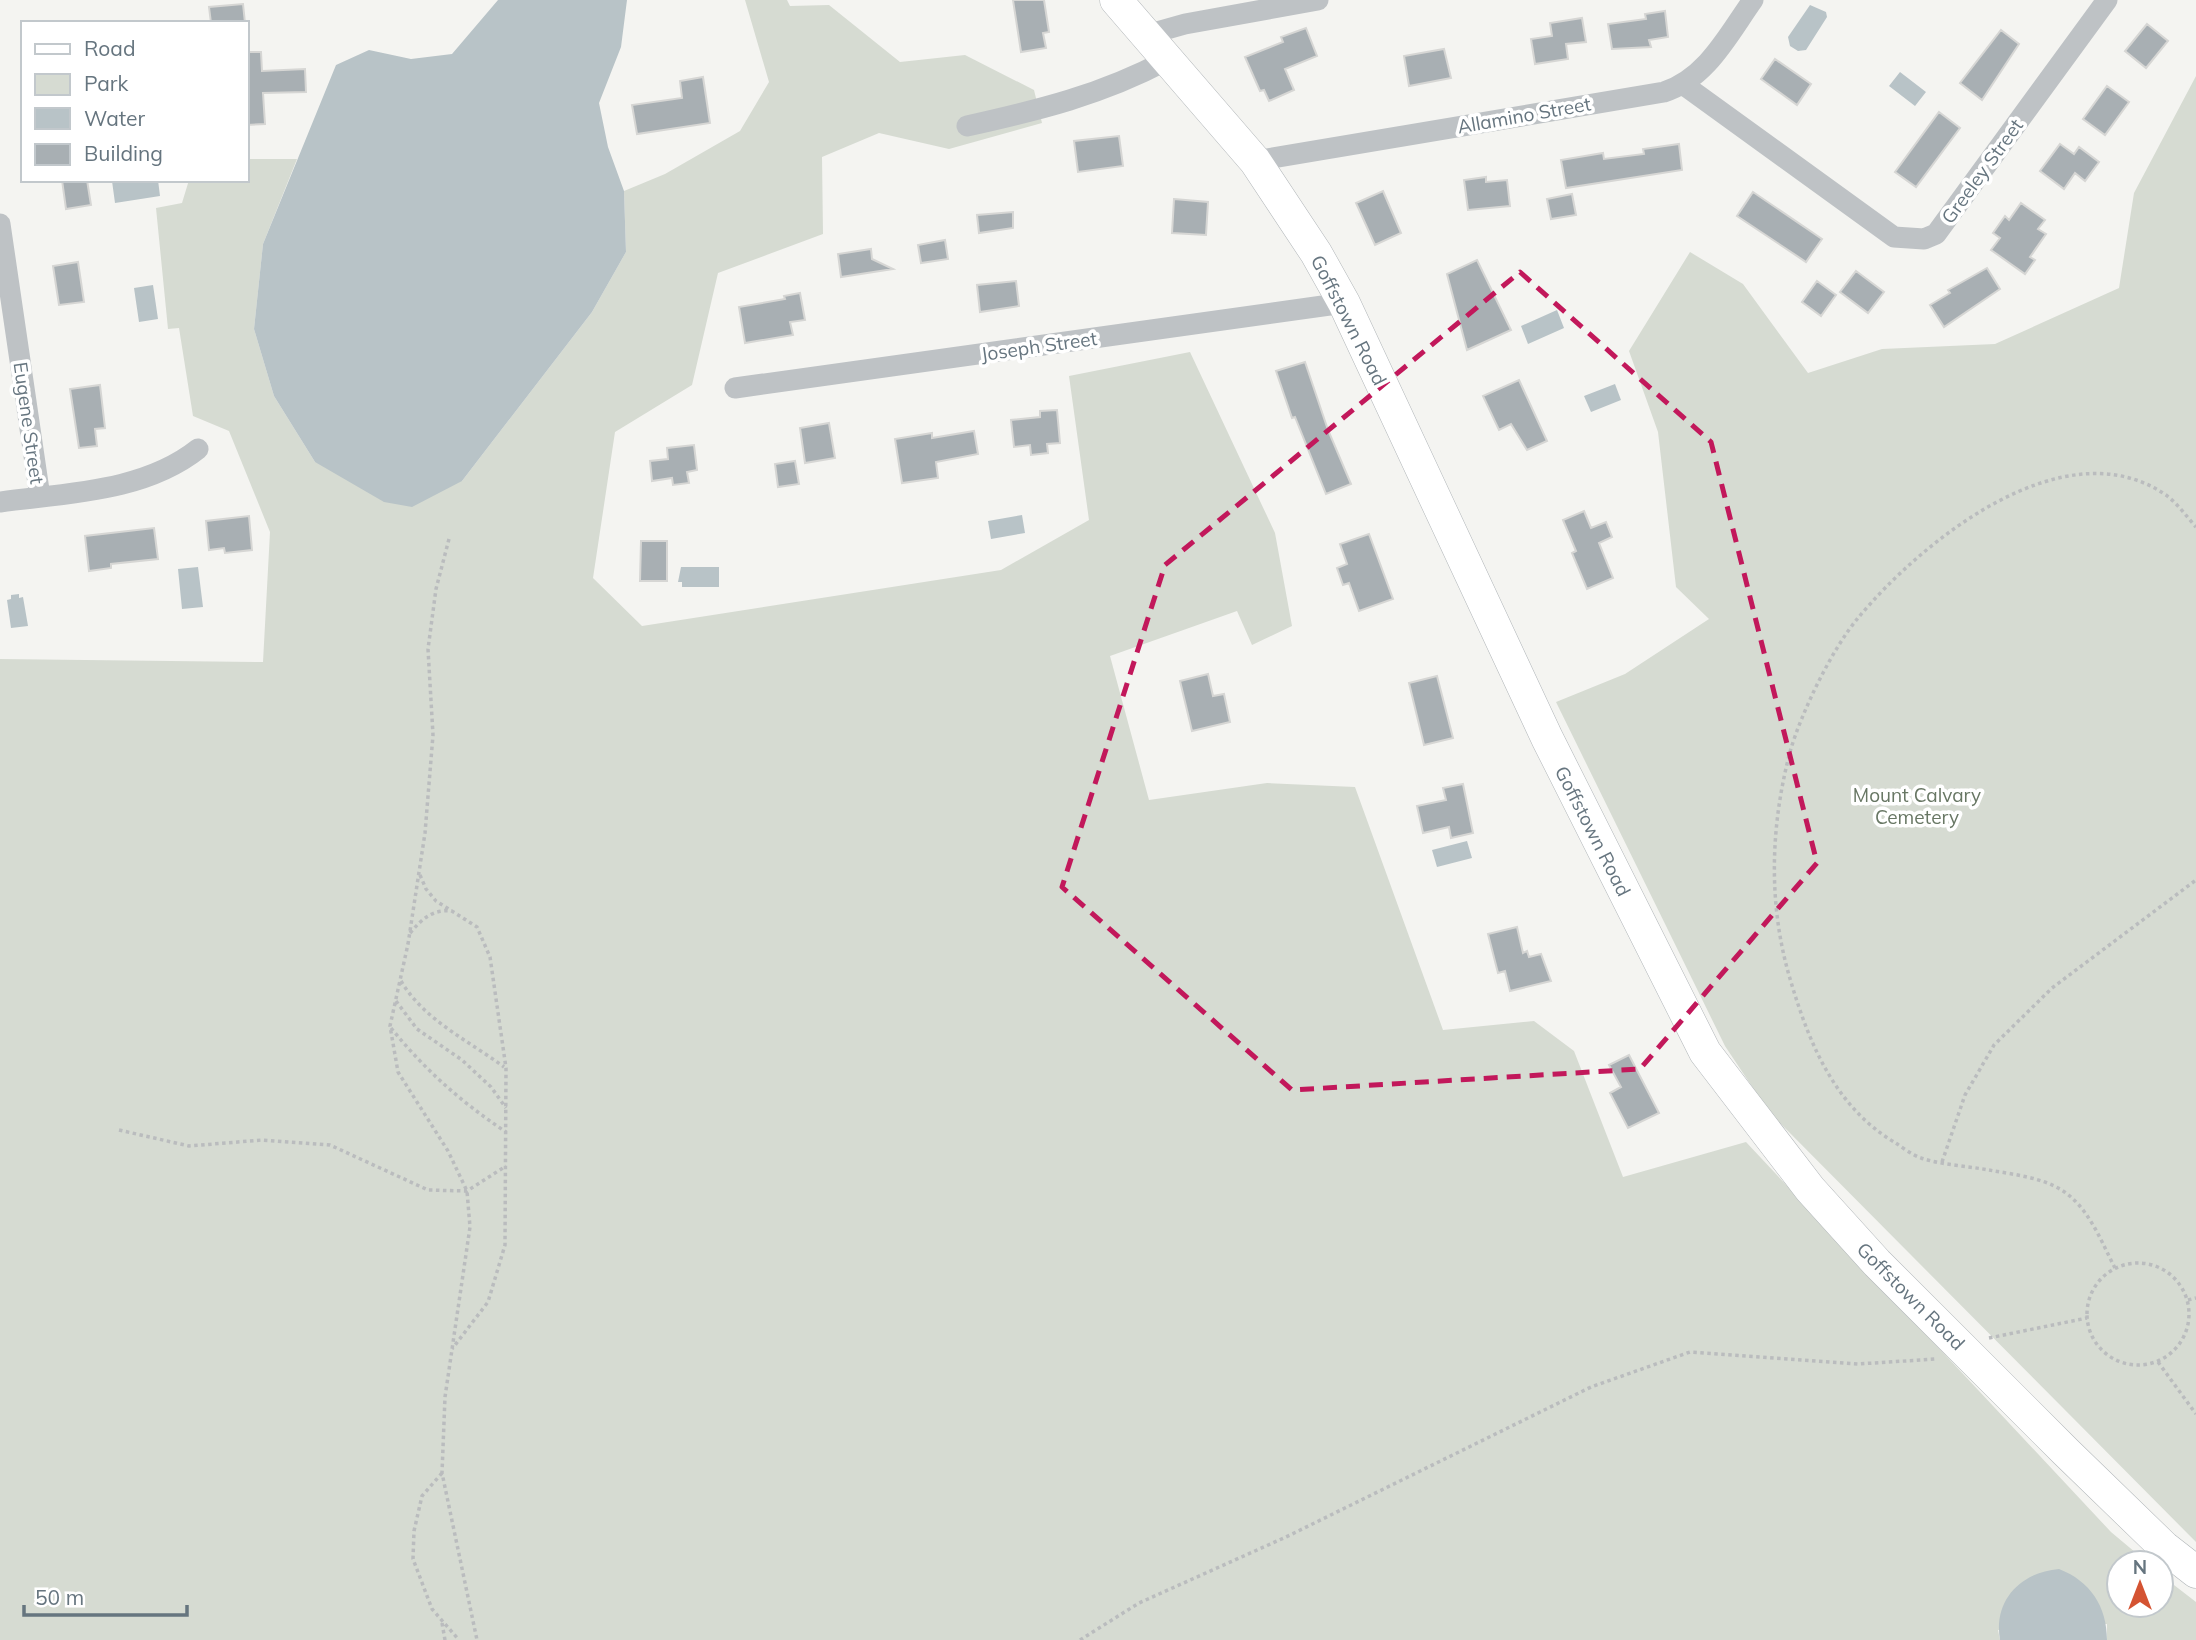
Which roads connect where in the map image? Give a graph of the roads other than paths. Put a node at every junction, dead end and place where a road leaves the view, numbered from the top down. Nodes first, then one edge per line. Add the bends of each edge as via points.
1 (1116, 0) edge
2 (1318, 0) edge
3 (1753, 0) edge
4 (2107, 0) edge
5 (1146, 34) junction
6 (1167, 60) junction
7 (1684, 85) junction
8 (967, 127) dead end
9 (1255, 161) junction
10 (0, 225) edge
11 (1344, 303) junction
12 (735, 388) dead end
13 (198, 449) dead end
14 (40, 497) junction
15 (0, 502) edge
16 (2196, 1572) edge

1 - 5 main road, Goffstown Road
2 - 5 street
3 - 7 street, Allamino Street via 1707,64
4 - 7 street, Greeley Street via 1936,234 1924,239 1894,237
5 - 6 main road, Goffstown Road
6 - 8 street via 1062,105
6 - 9 main road, Goffstown Road
7 - 9 street, Allamino Street
9 - 11 main road, Goffstown Road
10 - 14 street, Eugene Street
11 - 12 street, Joseph Street
11 - 16 main road, Goffstown Road via 1547,738 1705,1052 1810,1189 1877,1264 2164,1547
13 - 14 street via 159,475
14 - 15 street

